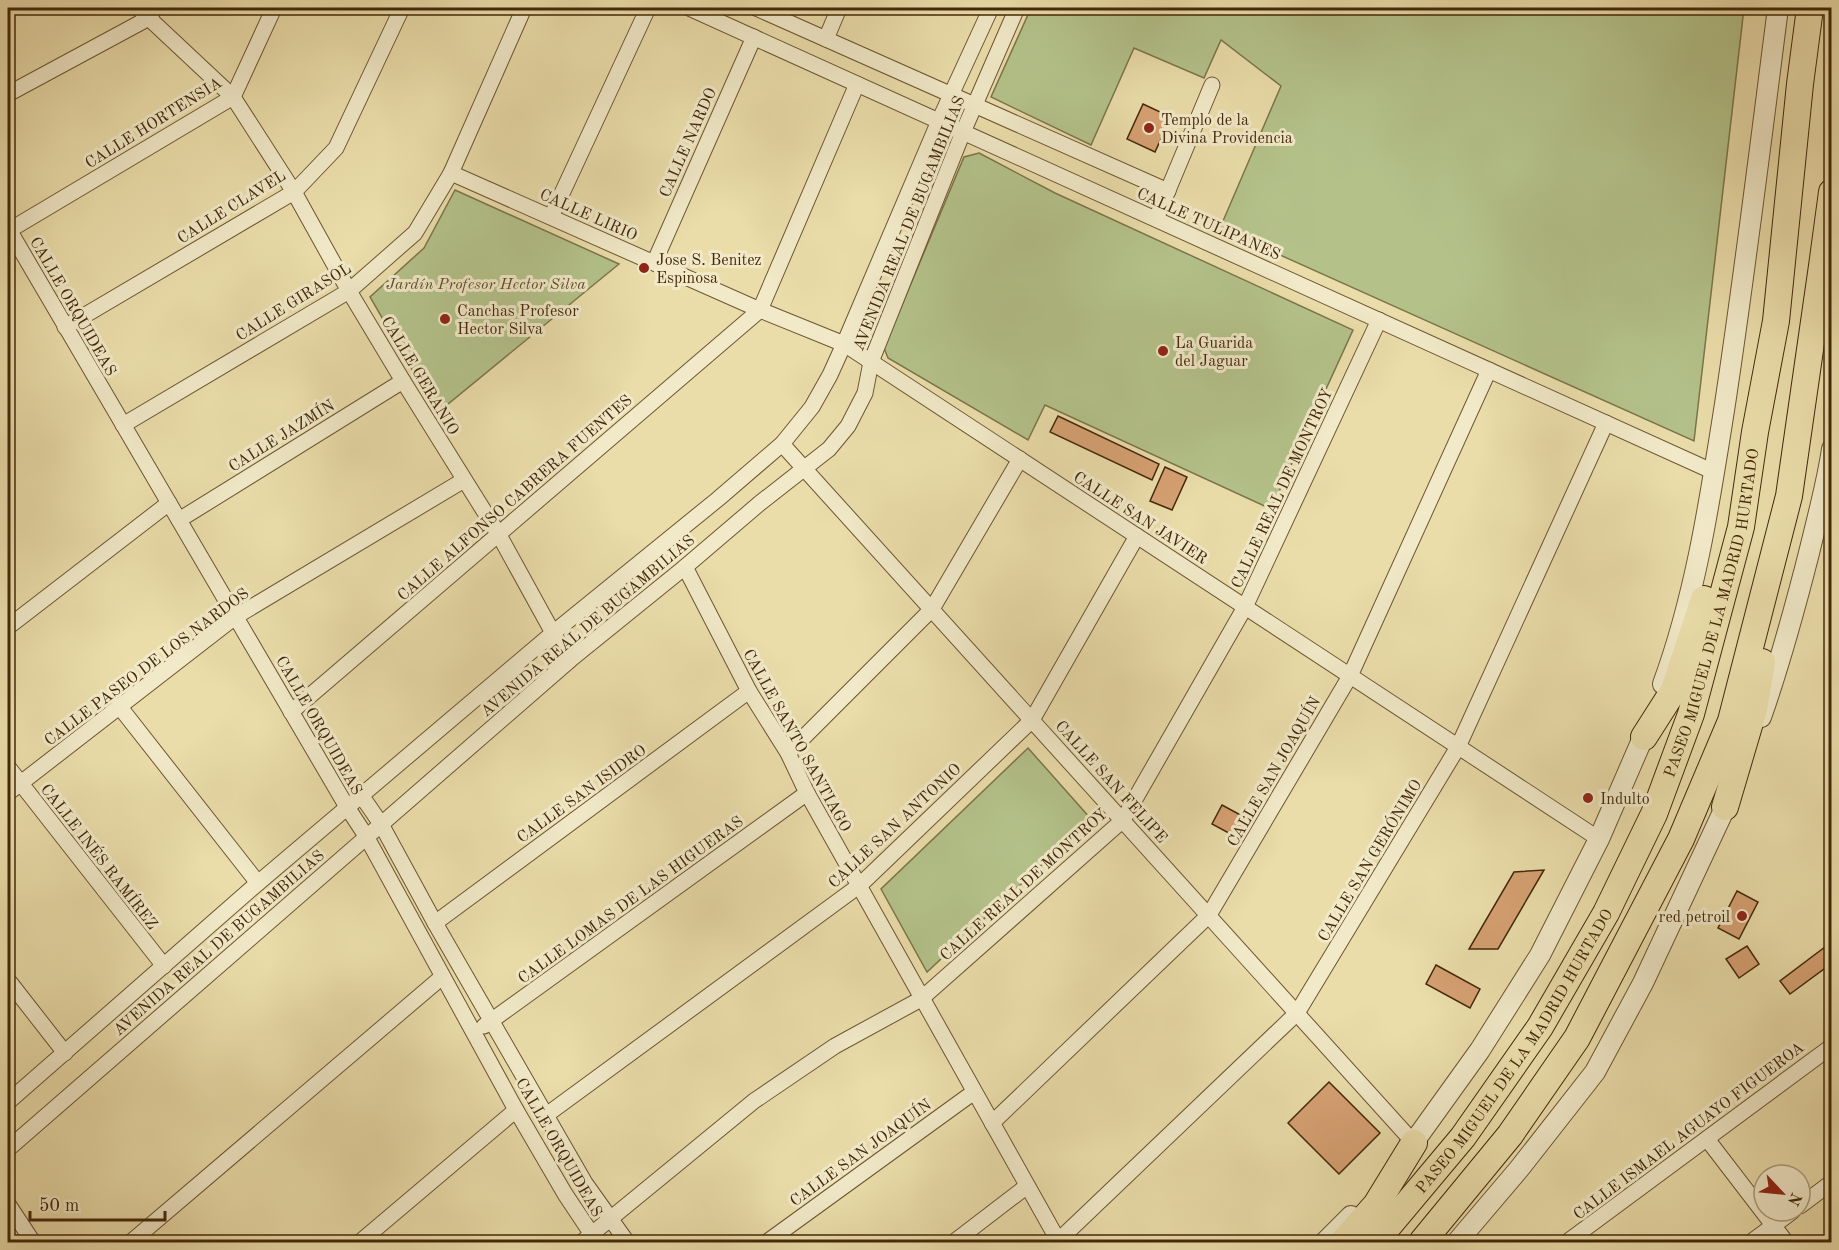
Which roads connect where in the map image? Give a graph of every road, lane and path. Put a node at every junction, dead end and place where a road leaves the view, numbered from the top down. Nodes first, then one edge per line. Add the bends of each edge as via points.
1 (138, 8) edge
2 (274, 8) edge
3 (402, 8) edge
4 (524, 8) edge
5 (648, 8) edge
6 (689, 8) edge
7 (756, 8) edge
8 (839, 8) edge
9 (991, 8) edge
10 (1017, 8) edge
11 (1778, 8) edge
12 (1800, 8) edge
13 (1810, 8) edge
14 (152, 13) edge
15 (754, 37) junction
16 (826, 39) junction
17 (857, 84) junction
18 (1800, 84) junction
19 (1212, 85) dead end
20 (8, 94) edge
21 (951, 94) junction
22 (234, 97) junction
23 (975, 105) junction
24 (939, 121) junction
25 (963, 132) junction
26 (451, 173) junction
27 (1168, 191) junction
28 (294, 192) junction
29 (1832, 192) edge
30 (551, 217) junction
31 (1156, 219) junction
32 (8, 230) edge
33 (1832, 237) edge
34 (654, 263) junction
35 (1822, 266) junction
36 (349, 291) junction
37 (760, 310) junction
38 (1379, 320) junction
39 (65, 327) junction
40 (844, 344) junction
41 (871, 362) junction
42 (1489, 370) junction
43 (403, 381) junction
44 (1606, 423) junction
45 (123, 425) junction
46 (1755, 432) junction
47 (782, 444) junction
48 (1832, 449) edge
49 (1020, 459) junction
50 (804, 467) junction
51 (1714, 472) junction
52 (464, 480) junction
53 (169, 503) junction
54 (179, 520) junction
55 (499, 535) junction
56 (1137, 536) junction
57 (685, 567) junction
58 (1768, 577) junction
59 (1245, 607) junction
60 (932, 609) junction
61 (235, 617) junction
62 (8, 627) edge
63 (553, 633) junction
64 (570, 660) junction
65 (1350, 676) junction
66 (749, 691) junction
67 (119, 706) junction
68 (291, 712) junction
69 (1032, 720) junction
70 (1644, 737) junction
71 (1458, 747) junction
72 (788, 753) junction
73 (8, 767) edge
74 (20, 783) junction
75 (8, 793) edge
76 (807, 793) junction
77 (362, 795) junction
78 (347, 807) junction
79 (1725, 807) junction
80 (1123, 820) junction
81 (381, 824) junction
82 (366, 836) junction
83 (1599, 839) junction
84 (258, 883) junction
85 (860, 885) junction
86 (1209, 915) junction
87 (435, 923) junction
88 (164, 966) junction
89 (442, 977) junction
90 (8, 980) edge
91 (921, 999) junction
92 (1297, 1013) junction
93 (492, 1020) junction
94 (474, 1033) junction
95 (1832, 1046) edge
96 (65, 1053) junction
97 (974, 1092) junction
98 (8, 1102) edge
99 (516, 1110) junction
100 (545, 1116) junction
101 (992, 1123) junction
102 (1707, 1139) junction
103 (1414, 1143) junction
104 (8, 1149) edge
105 (1832, 1182) edge
106 (1027, 1186) junction
107 (1812, 1197) edge
108 (8, 1204) edge
109 (610, 1220) junction
110 (1777, 1223) edge
111 (1773, 1226) junction
112 (590, 1240) edge
113 (1059, 1241) edge
114 (33, 1242) edge
115 (131, 1242) edge
116 (360, 1242) edge
117 (627, 1242) edge
118 (767, 1242) edge
119 (954, 1242) edge
120 (1325, 1242) edge
121 (1343, 1242) edge
122 (1375, 1242) edge
123 (1422, 1242) edge
124 (1457, 1242) edge
125 (1567, 1242) edge
126 (1751, 1242) edge
127 (1785, 1242) edge

1 - 14 street, CALLE GERANIO
2 - 22 street, CALLE HORTENSIA
3 - 28 street, CALLE CLAVEL via 336,148
4 - 26 street, CALLE GIRASOL
5 - 30 street
6 - 15 street, CALLE TULIPANES
7 - 16 street, CALLE TULIPANES
8 - 16 street
9 - 21 street, AVENIDA REAL DE BUGAMBILIAS
10 - 23 street, AVENIDA REAL DE BUGAMBILIAS
11 - 51 street via 1742,297
12 - 18 highway
13 - 18 highway, PASEO MIGUEL DE LA MADRID HURTADO
14 - 20 street
14 - 22 street, CALLE GERANIO
15 - 17 street, CALLE TULIPANES
15 - 34 street, CALLE NARDO
16 - 21 street, CALLE TULIPANES
17 - 24 street, CALLE TULIPANES
17 - 37 street
18 - 46 highway, PASEO MIGUEL DE LA MADRID HURTADO via 1776,321
19 - 27 street
21 - 23 street, CALLE TULIPANES
21 - 24 street, AVENIDA REAL DE BUGAMBILIAS
22 - 28 street, CALLE GERANIO
22 - 32 street, CALLE HORTENSIA
23 - 25 street, AVENIDA REAL DE BUGAMBILIAS
23 - 27 street, CALLE TULIPANES
24 - 25 street, CALLE TULIPANES
24 - 40 street, AVENIDA REAL DE BUGAMBILIAS
25 - 31 street, CALLE TULIPANES
25 - 41 street, AVENIDA REAL DE BUGAMBILIAS
26 - 30 street, CALLE LIRIO
26 - 36 street, CALLE GIRASOL via 415,233
27 - 31 street
28 - 36 street, CALLE GERANIO
28 - 39 street, CALLE CLAVEL
29 - 35 highway, PASEO MIGUEL DE LA MADRID HURTADO
30 - 34 street, CALLE LIRIO
31 - 38 street, CALLE TULIPANES
32 - 39 street, CALLE ORQUIDEAS
33 - 35 highway
34 - 37 street, CALLE LIRIO
35 - 58 highway, PASEO MIGUEL DE LA MADRID HURTADO via 1789,496
36 - 43 street, CALLE GERANIO
36 - 45 street, CALLE GIRASOL
37 - 40 street, CALLE LIRIO
37 - 55 street, CALLE ALFONSO CABRERA FUENTES
38 - 42 street, CALLE TULIPANES
38 - 59 street, CALLE REAL DE MONTROY
39 - 45 street, CALLE ORQUIDEAS
40 - 41 street, CALLE SAN JAVIER
40 - 47 street, AVENIDA REAL DE BUGAMBILIAS via 812,407
41 - 49 street, CALLE SAN JAVIER
41 - 50 street, AVENIDA REAL DE BUGAMBILIAS via 865,393 848,426 828,449
42 - 44 street, CALLE TULIPANES
42 - 65 street, CALLE SAN JOAQUÍN
43 - 52 street, CALLE GERANIO
43 - 54 street, CALLE JAZMÍN
44 - 51 street, CALLE TULIPANES
44 - 71 street, CALLE SAN GERÓNIMO
45 - 53 street, CALLE ORQUIDEAS
46 - 70 highway via 1674,690
46 - 122 highway, PASEO MIGUEL DE LA MADRID HURTADO via 1741,527 1690,714 1654,814 1606,914 1540,1027 1463,1137
47 - 50 street, CALLE SAN FELIPE
47 - 63 street, AVENIDA REAL DE BUGAMBILIAS
48 - 79 street via 1777,673
49 - 56 street, CALLE SAN JAVIER
49 - 60 street
50 - 57 street, AVENIDA REAL DE BUGAMBILIAS
50 - 60 street, CALLE SAN FELIPE
51 - 70 street via 1695,575
52 - 55 street, CALLE GERANIO
52 - 61 street, CALLE PASEO DE LOS NARDOS
53 - 54 street, CALLE ORQUIDEAS
53 - 62 street
54 - 61 street, CALLE ORQUIDEAS
55 - 63 street, CALLE GERANIO
55 - 68 street, CALLE ALFONSO CABRERA FUENTES
56 - 59 street, CALLE SAN JAVIER
56 - 69 street, CALLE SAN ANTONIO
57 - 64 street, AVENIDA REAL DE BUGAMBILIAS
57 - 66 street, CALLE SANTO SANTIAGO
58 - 79 highway via 1765,640 1754,709
58 - 123 highway, PASEO MIGUEL DE LA MADRID HURTADO via 1731,721 1681,839 1643,914 1577,1038 1510,1135
59 - 65 street, CALLE SAN JAVIER
59 - 80 street, CALLE REAL DE MONTROY
60 - 69 street, CALLE SAN FELIPE
60 - 72 street
61 - 67 street, CALLE PASEO DE LOS NARDOS
61 - 68 street, CALLE ORQUIDEAS
63 - 64 street, CALLE GERANIO
63 - 77 street, AVENIDA REAL DE BUGAMBILIAS
64 - 81 street, AVENIDA REAL DE BUGAMBILIAS
65 - 71 street, CALLE SAN JAVIER
65 - 86 street, CALLE SAN JOAQUÍN
66 - 72 street, CALLE SANTO SANTIAGO
66 - 87 street, CALLE SAN ISIDRO
67 - 74 street, CALLE PASEO DE LOS NARDOS
67 - 84 street
68 - 78 street, CALLE ORQUIDEAS
69 - 80 street, CALLE SAN FELIPE
69 - 85 street, CALLE SAN ANTONIO
70 - 83 street
71 - 83 street, CALLE SAN JAVIER
71 - 92 street, CALLE SAN GERÓNIMO
72 - 76 street, CALLE SANTO SANTIAGO
73 - 74 street, CALLE INÉS RAMÍREZ
74 - 75 street, CALLE PASEO DE LOS NARDOS
74 - 88 street, CALLE INÉS RAMÍREZ
76 - 85 street, CALLE SANTO SANTIAGO
76 - 93 street, CALLE LOMAS DE LAS HIGUERAS
77 - 78 street, AVENIDA REAL DE BUGAMBILIAS
77 - 81 street, CALLE ORQUIDEAS
78 - 82 street, CALLE ORQUIDEAS
78 - 84 street, AVENIDA REAL DE BUGAMBILIAS
79 - 124 street via 1643,983 1595,1072
80 - 86 street, CALLE SAN FELIPE
80 - 91 street, CALLE REAL DE MONTROY
81 - 82 street, AVENIDA REAL DE BUGAMBILIAS
81 - 87 street, CALLE ORQUIDEAS
82 - 89 street, CALLE ORQUIDEAS
82 - 104 street, AVENIDA REAL DE BUGAMBILIAS
83 - 103 street via 1540,955 1480,1050
84 - 88 street, AVENIDA REAL DE BUGAMBILIAS
85 - 91 street, CALLE SANTO SANTIAGO
85 - 100 street, CALLE SAN ANTONIO
86 - 92 street, CALLE SAN FELIPE
86 - 101 street, CALLE SAN JOAQUÍN
87 - 93 street, CALLE ORQUIDEAS
88 - 96 street, AVENIDA REAL DE BUGAMBILIAS
89 - 94 street, CALLE ORQUIDEAS
89 - 115 street
90 - 96 street
91 - 97 street, CALLE SANTO SANTIAGO
91 - 109 street, CALLE REAL DE MONTROY via 835,1046 754,1101
92 - 103 street, CALLE SAN FELIPE
92 - 113 street, CALLE SAN GERÓNIMO
93 - 94 street, CALLE LOMAS DE LAS HIGUERAS
93 - 100 street, CALLE ORQUIDEAS
94 - 99 street, CALLE ORQUIDEAS
95 - 102 street, CALLE ISMAEL AGUAYO FIGUEROA
96 - 98 street, AVENIDA REAL DE BUGAMBILIAS
97 - 101 street, CALLE SANTO SANTIAGO
97 - 118 street, CALLE SAN JOAQUÍN
99 - 112 street, CALLE ORQUIDEAS
99 - 116 street
100 - 109 street, CALLE ORQUIDEAS
101 - 106 street, CALLE SANTO SANTIAGO
102 - 111 street
102 - 125 street, CALLE ISMAEL AGUAYO FIGUEROA
103 - 120 street via 1379,1188
103 - 121 highway via 1376,1205
105 - 107 street
106 - 113 street, CALLE SANTO SANTIAGO
106 - 119 street
108 - 114 street
109 - 112 street, CALLE REAL DE MONTROY
109 - 117 street, CALLE ORQUIDEAS
110 - 111 street
111 - 126 street
111 - 127 street

